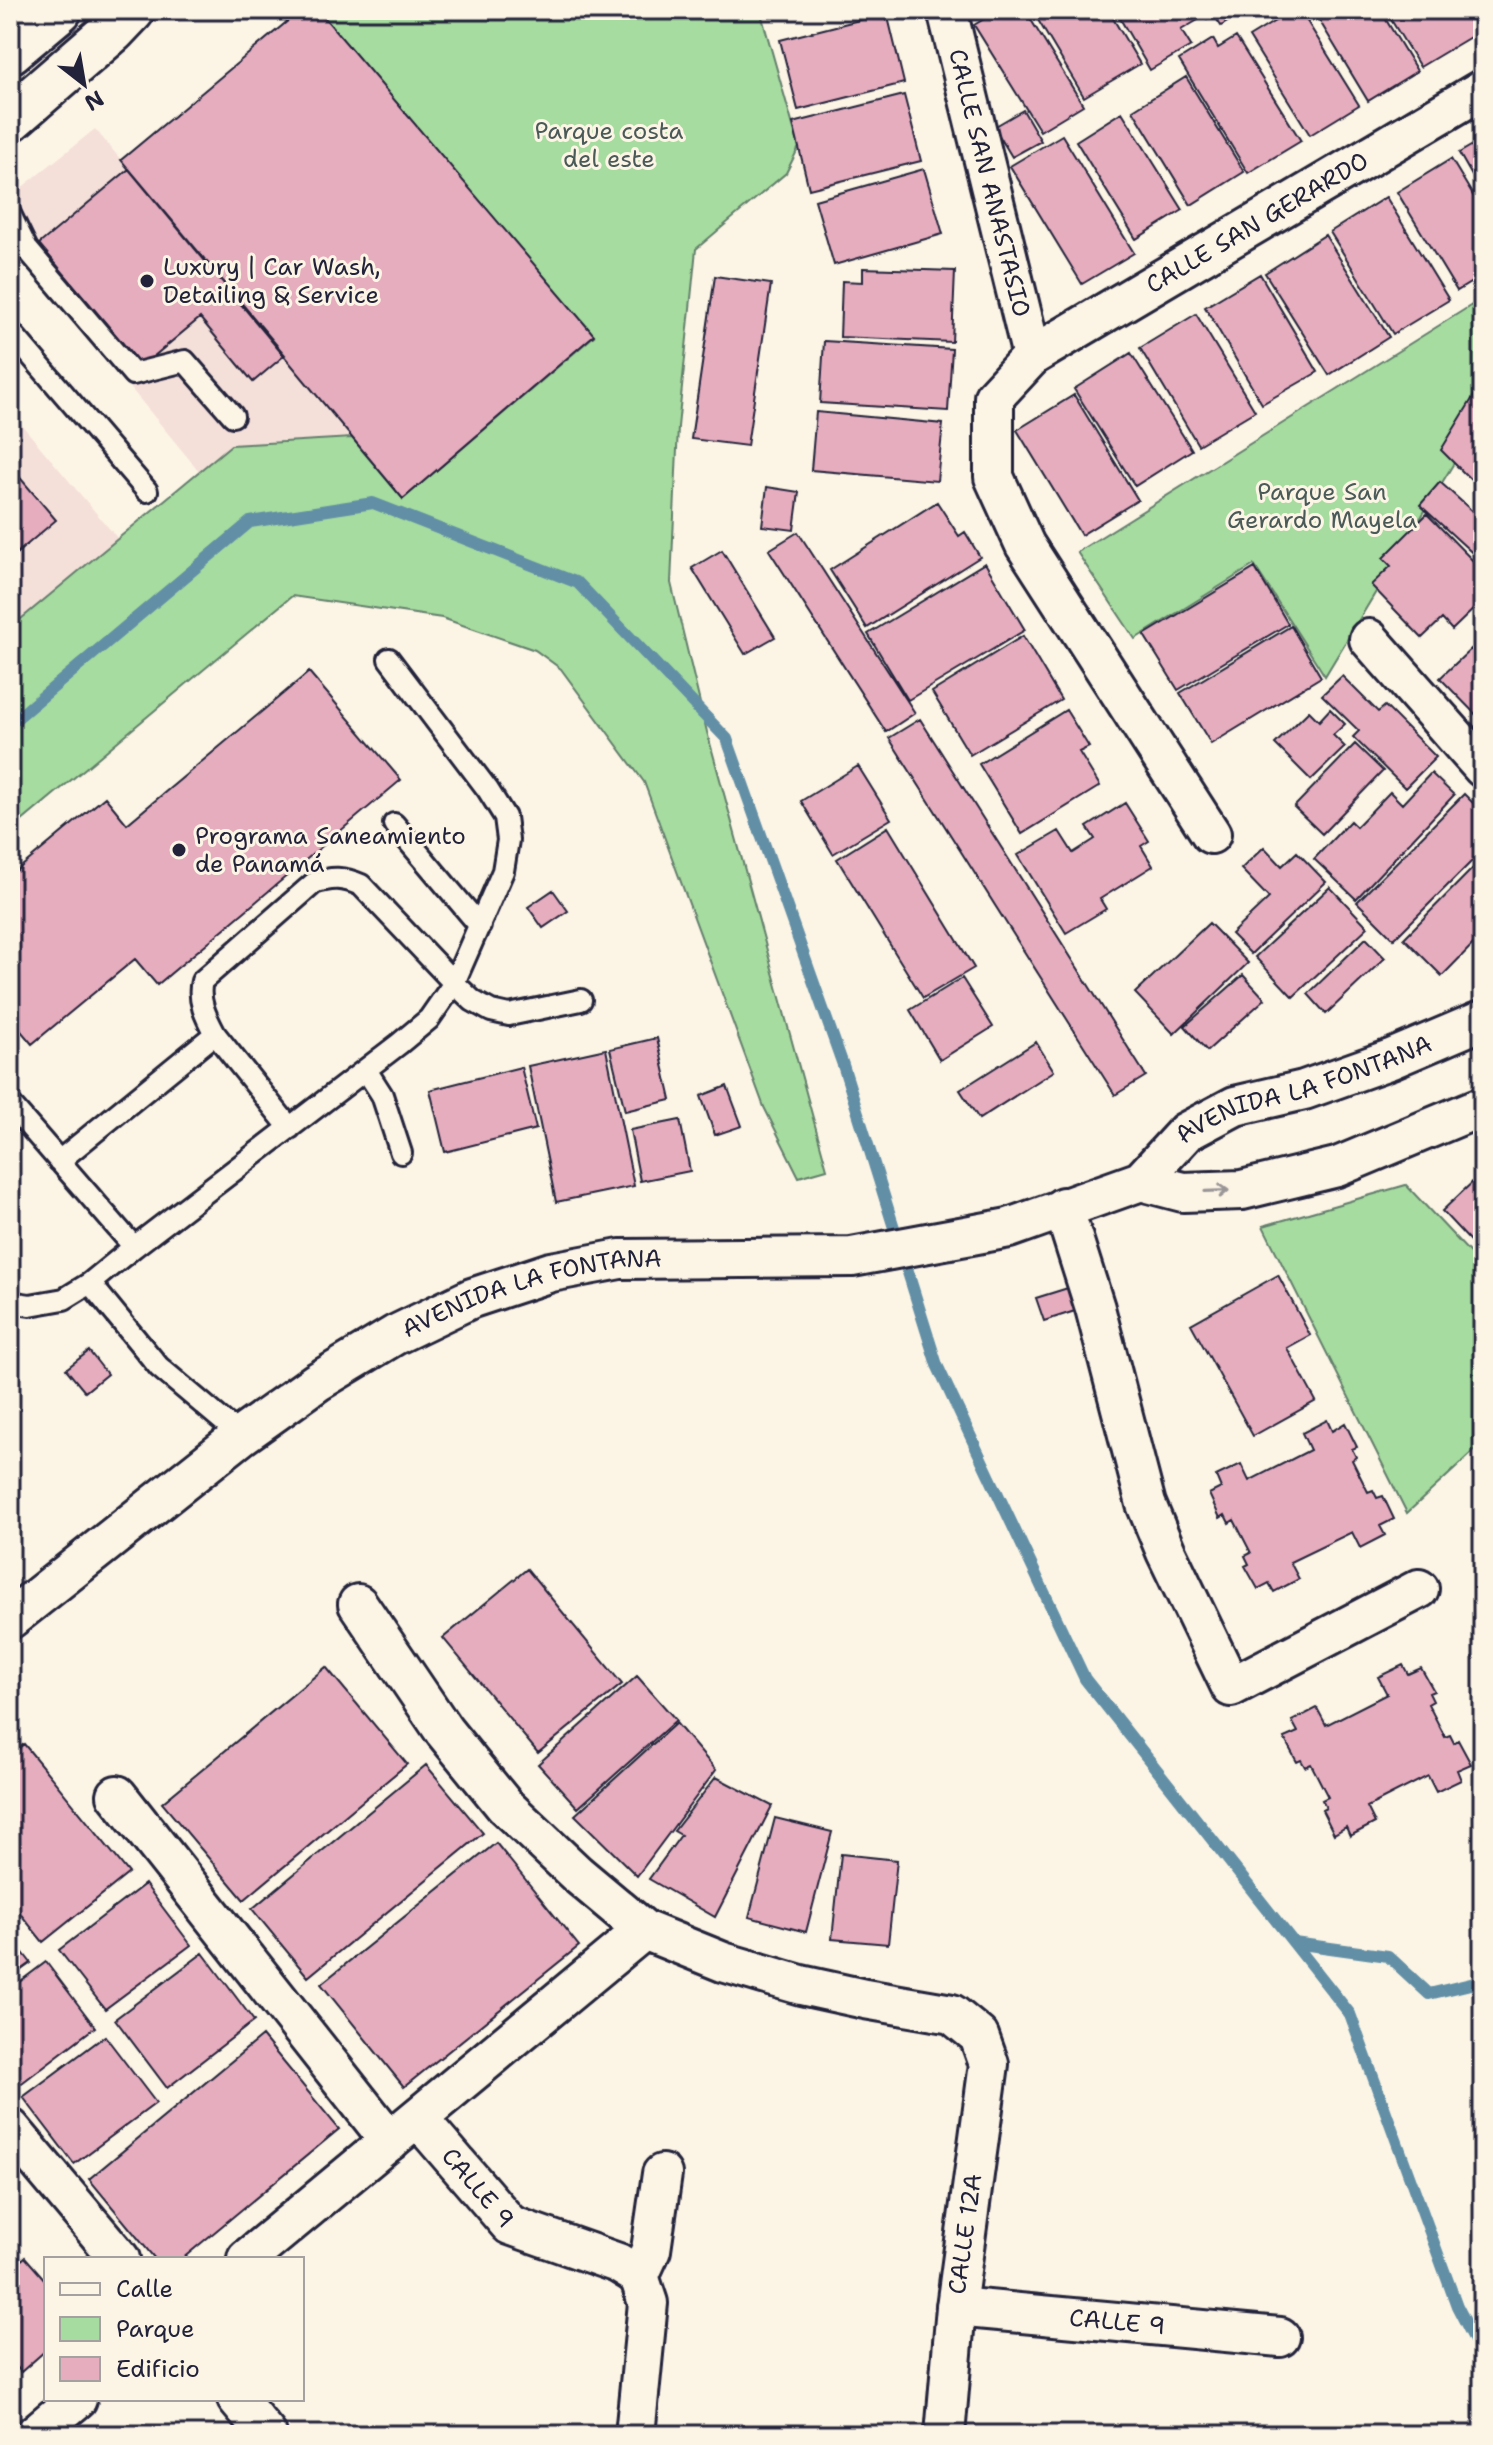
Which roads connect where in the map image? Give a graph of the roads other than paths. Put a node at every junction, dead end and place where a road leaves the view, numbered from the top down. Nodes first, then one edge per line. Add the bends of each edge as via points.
1 (59, 10) edge
2 (132, 10) edge
3 (947, 10) edge
4 (10, 51) edge
5 (1483, 89) edge
6 (10, 119) edge
7 (10, 214) edge
8 (10, 331) edge
9 (1032, 356) junction
10 (233, 416) dead end
11 (147, 491) dead end
12 (1369, 639) dead end
13 (389, 659) dead end
14 (1483, 768) edge
15 (394, 824) dead end
16 (1211, 834) dead end
17 (480, 926) junction
18 (454, 983) junction
19 (581, 1000) dead end
20 (1483, 1020) edge
21 (215, 1034) junction
22 (366, 1070) junction
23 (10, 1104) edge
24 (1483, 1106) edge
25 (290, 1128) junction
26 (401, 1153) dead end
27 (59, 1161) junction
28 (1141, 1181) junction
29 (1063, 1207) junction
30 (134, 1247) junction
31 (90, 1283) junction
32 (10, 1302) edge
33 (241, 1436) junction
34 (1419, 1589) dead end
35 (358, 1604) dead end
36 (10, 1619) edge
37 (117, 1795) dead end
38 (644, 1930) junction
39 (10, 2128) edge
40 (404, 2129) junction
41 (662, 2174) dead end
42 (118, 2257) edge
43 (249, 2257) edge
44 (639, 2276) junction
45 (956, 2307) junction
46 (1280, 2337) dead end
47 (75, 2401) edge
48 (239, 2401) edge
49 (34, 2435) edge
50 (267, 2435) edge
51 (635, 2435) edge
52 (945, 2435) edge

1 - 4 main road
2 - 6 main road
3 - 9 street, CALLE SAN ANASTASIO
5 - 9 street, CALLE SAN GERARDO
7 - 10 lane via 27,249 133,374 185,361
8 - 11 lane
9 - 16 street, CALLE SAN GERARDO via 994,397 994,477 1025,545
12 - 14 street
13 - 17 lane via 505,817 503,871
15 - 17 lane
17 - 18 lane
18 - 19 lane via 473,1001 509,1015
18 - 21 lane via 361,885 331,877 314,883 202,981 199,993
18 - 22 lane via 429,1019
20 - 28 street, AVENIDA LA FONTANA via 1318,1085 1235,1106 1186,1132
21 - 25 lane
21 - 27 lane
22 - 25 lane
22 - 26 lane via 382,1095
23 - 27 lane
28 -> 24 street, AVENIDA LA FONTANA via 1183,1192 1242,1190 1337,1167
25 - 30 lane
27 - 30 lane
28 - 29 street, AVENIDA LA FONTANA
29 - 33 street, AVENIDA LA FONTANA via 1009,1228 852,1257 620,1259 551,1272 472,1298 395,1335
29 - 34 street via 1146,1504 1231,1687
30 - 31 lane
31 - 32 lane via 64,1299 30,1305
31 - 33 lane via 159,1367
33 - 36 street, AVENIDA LA FONTANA
35 - 38 street via 444,1731 505,1806
37 - 40 street, CALLE 9
38 - 40 street
38 - 45 street, CALLE 12A via 723,1962 801,1985 952,2014 979,2036 989,2064
39 - 42 street
40 - 43 street
40 - 44 street, CALLE 9 via 510,2225 618,2263
41 - 44 street via 651,2250
44 - 51 street via 648,2303
45 - 46 street, CALLE 9
45 - 52 street, CALLE 12A
47 - 49 street
48 - 50 street

